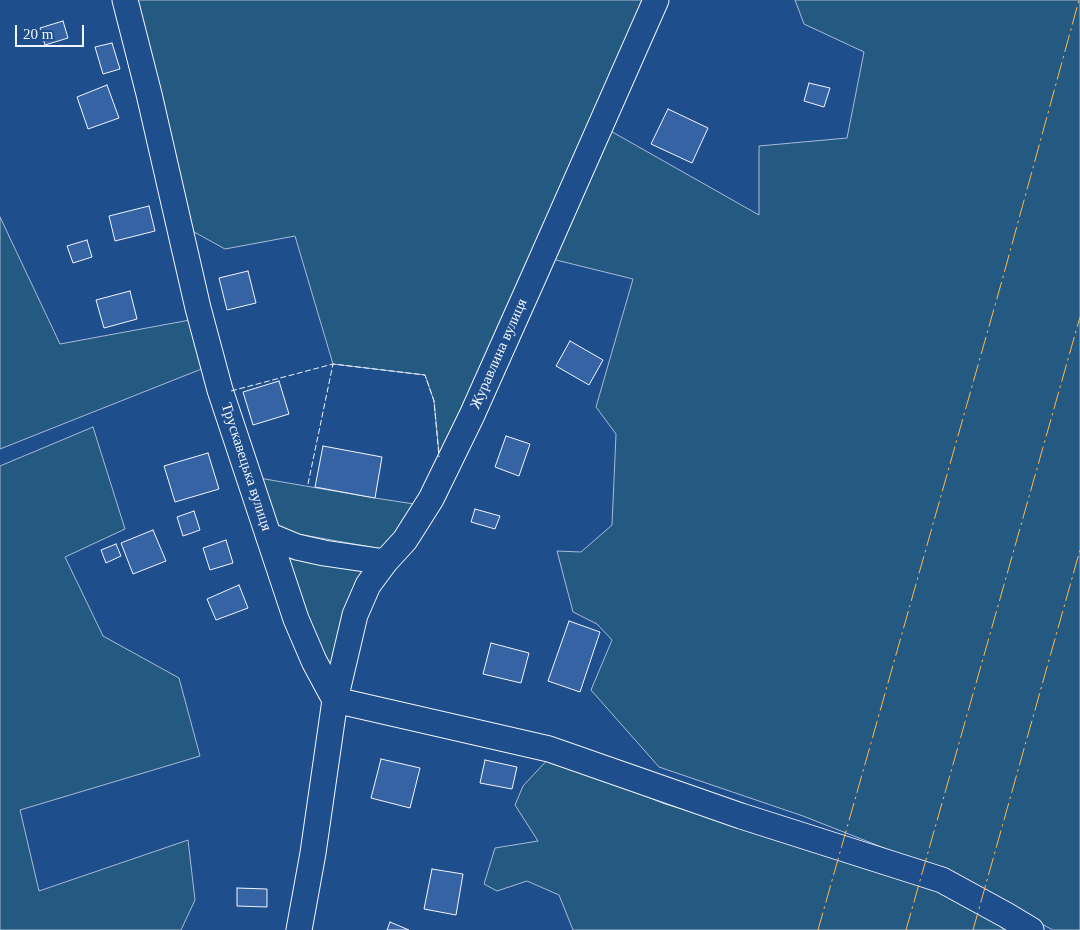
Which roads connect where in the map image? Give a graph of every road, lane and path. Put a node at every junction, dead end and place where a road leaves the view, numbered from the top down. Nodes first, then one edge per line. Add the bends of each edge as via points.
1 (125, 0) edge
2 (656, 0) edge
3 (268, 535) junction
4 (385, 562) junction
5 (335, 700) junction
6 (299, 930) edge
7 (1031, 930) edge

1 - 3 street, Трускавецька вулиця via 198,308 220,390
2 - 4 street, Журавлина вулиця via 431,499 405,540
3 - 4 street via 324,554
3 - 5 street, Трускавецька вулиця via 296,618
4 - 5 street, Журавлина вулиця via 368,585 355,615
5 - 6 street
5 - 7 street via 550,749 741,816 942,880

